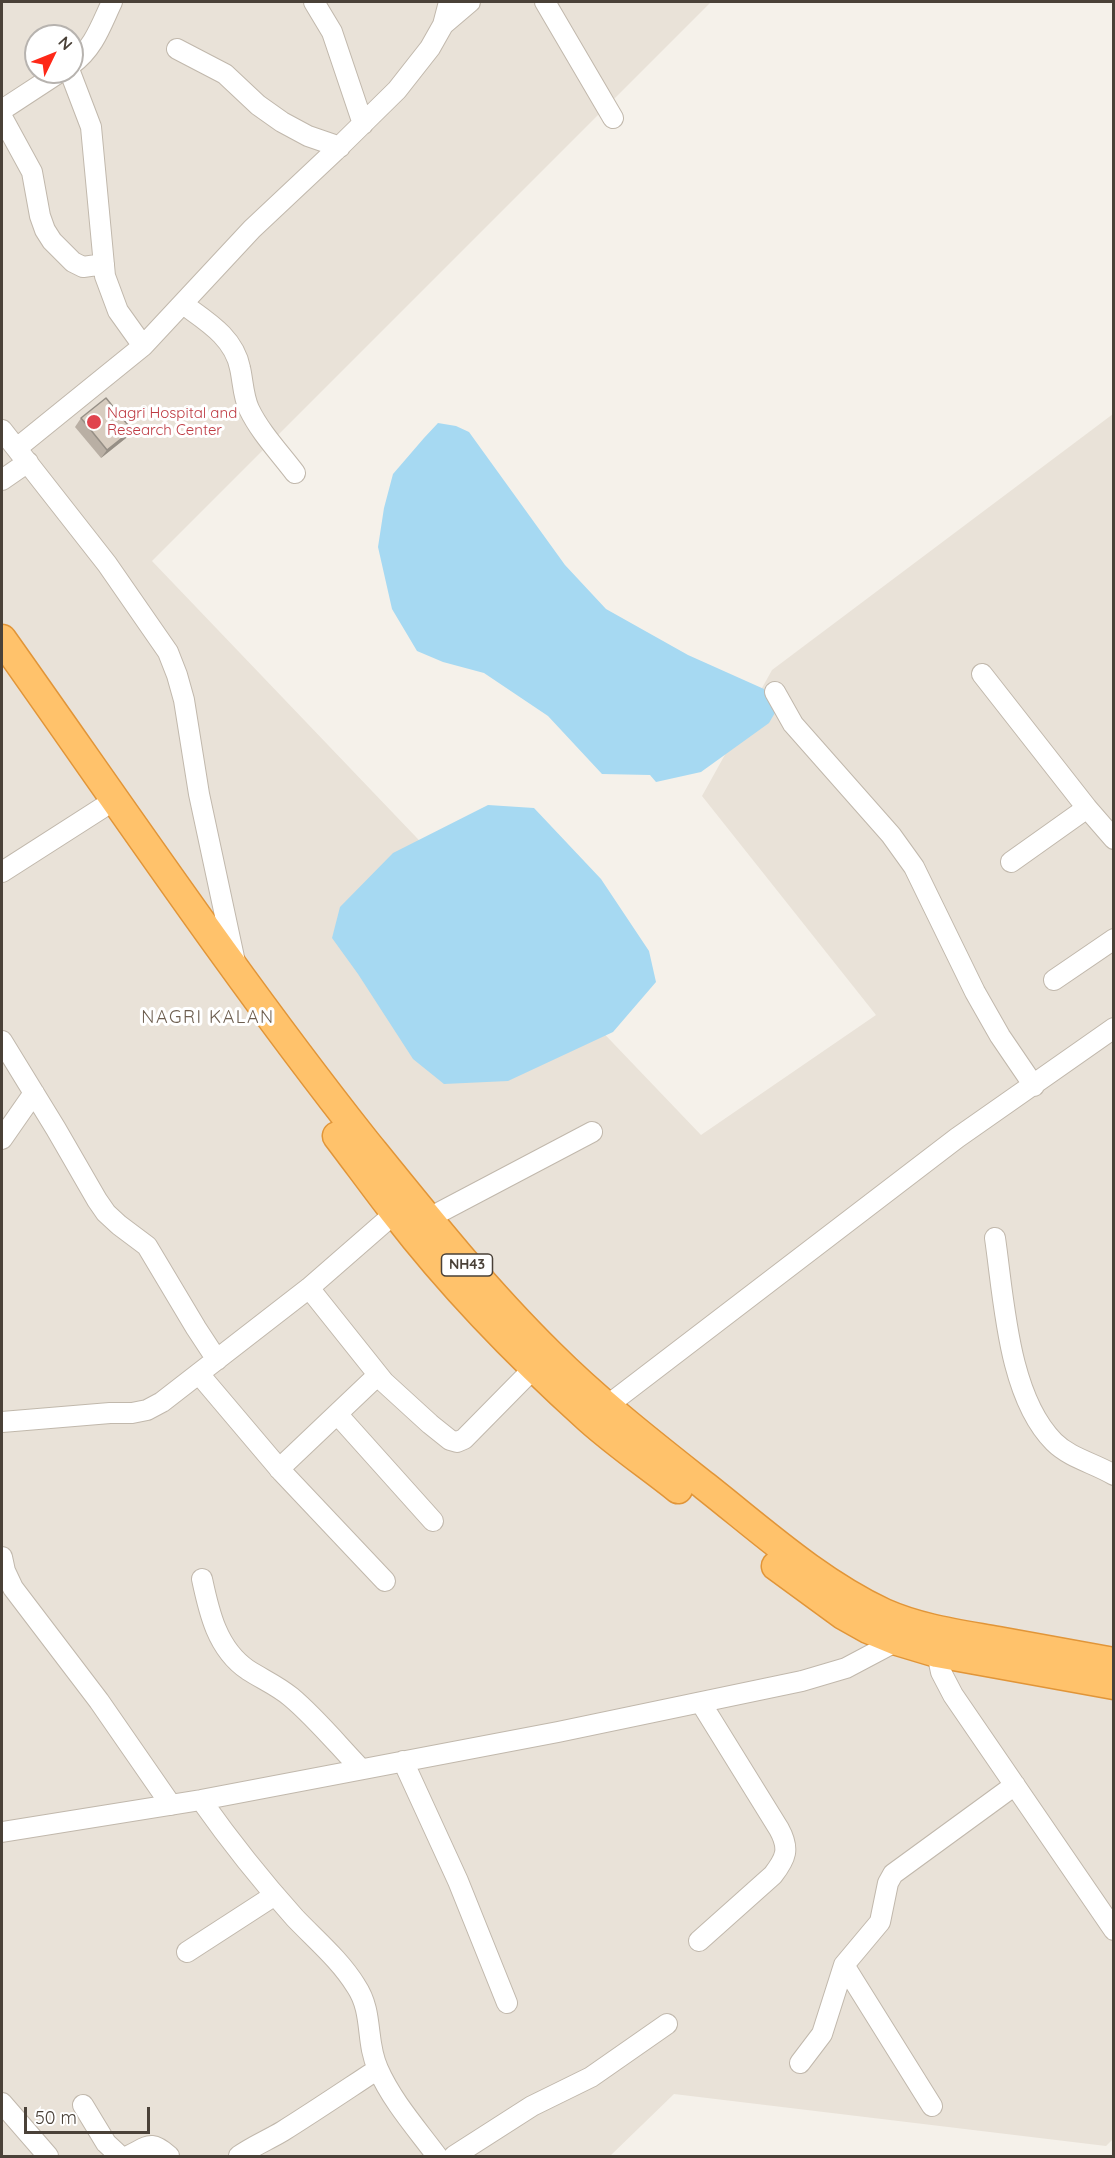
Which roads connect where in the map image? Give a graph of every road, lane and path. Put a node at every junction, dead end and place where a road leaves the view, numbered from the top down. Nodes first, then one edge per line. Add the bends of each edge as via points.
1 (112, 2) edge
2 (314, 2) edge
3 (449, 2) edge
4 (470, 2) edge
5 (545, 2) edge
6 (443, 25) junction
7 (177, 49) dead end
8 (84, 55) edge
9 (42, 84) edge
10 (75, 84) edge
11 (2, 110) edge
12 (2, 117) edge
13 (613, 118) dead end
14 (363, 124) junction
15 (340, 147) junction
16 (104, 264) junction
17 (183, 304) junction
18 (143, 346) junction
19 (2, 430) edge
20 (23, 455) junction
21 (295, 473) dead end
22 (2, 480) edge
23 (2, 639) edge
24 (2, 665) edge
25 (982, 674) dead end
26 (776, 692) dead end
27 (102, 808) junction
28 (1086, 808) junction
29 (1113, 839) edge
30 (1011, 862) dead end
31 (2, 872) edge
32 (1113, 939) edge
33 (237, 970) junction
34 (1054, 980) dead end
35 (1113, 1028) edge
36 (2, 1041) edge
37 (1034, 1086) junction
38 (34, 1093) junction
39 (592, 1132) dead end
40 (2, 1139) edge
41 (395, 1213) junction
42 (427, 1219) junction
43 (995, 1238) dead end
44 (309, 1288) junction
45 (217, 1360) junction
46 (534, 1368) junction
47 (198, 1374) junction
48 (378, 1375) junction
49 (598, 1413) junction
50 (338, 1414) junction
51 (2, 1422) edge
52 (279, 1468) junction
53 (1113, 1475) edge
54 (434, 1521) dead end
55 (3, 1571) edge
56 (201, 1579) dead end
57 (385, 1581) dead end
58 (897, 1641) junction
59 (938, 1653) junction
60 (1113, 1662) edge
61 (1113, 1685) edge
62 (701, 1703) junction
63 (403, 1761) junction
64 (361, 1769) junction
65 (1015, 1785) junction
66 (201, 1800) junction
67 (171, 1805) junction
68 (2, 1832) edge
69 (275, 1895) junction
70 (1113, 1930) edge
71 (699, 1941) dead end
72 (187, 1952) dead end
73 (844, 1965) junction
74 (507, 2003) dead end
75 (667, 2024) dead end
76 (800, 2063) dead end
77 (378, 2069) junction
78 (2, 2103) edge
79 (83, 2105) dead end
80 (932, 2106) dead end
81 (48, 2157) edge
82 (120, 2157) edge
83 (128, 2157) edge
84 (169, 2157) edge
85 (239, 2157) edge
86 (437, 2157) edge
87 (454, 2157) edge

1 - 8 street
2 - 14 street via 332,32
3 - 6 street
4 - 6 street
5 - 13 street
6 - 14 street via 397,90
7 - 15 street via 225,74 282,122
9 - 11 street
10 - 16 street via 91,127
12 - 16 street via 32,172 40,216 52,241 82,267
14 - 15 street
15 - 17 street via 252,229
16 - 18 street via 118,311
17 - 18 street
17 - 21 street via 225,338 233,350 248,407
18 - 20 street
19 - 20 street
20 - 22 street
20 - 33 street via 108,564 168,652 184,700 199,794
23 - 33 highway, NH43
24 - 27 highway, NH43
25 - 28 street
26 - 37 street via 793,724 891,835 914,867 975,992
27 - 31 street
27 - 41 highway, NH43
28 - 29 street
28 - 30 street
32 - 34 street
33 - 42 highway, NH43
35 - 37 street
36 - 38 street
37 - 49 street via 957,1138
38 - 40 street
38 - 45 street via 97,1200 119,1225 147,1246
39 - 42 street
41 - 44 street
41 - 46 highway, NH43
42 - 49 highway, NH43
43 - 53 street via 1012,1354 1023,1392 1053,1441 1067,1453
44 - 45 street
44 - 48 street
45 - 47 street
46 - 48 street via 495,1410 457,1442 430,1424
46 - 49 highway, NH43
47 - 51 street via 147,1410
47 - 52 street
48 - 50 street
49 - 58 highway, NH43 via 811,1593 868,1629
49 - 60 highway, NH43 via 845,1593 886,1614 951,1633
50 - 52 street
50 - 54 street
52 - 57 street
55 - 67 street
56 - 64 street via 212,1622 234,1658 293,1699
58 - 59 highway, NH43
58 - 62 street via 846,1668
59 - 61 highway, NH43
59 - 65 street via 941,1672 953,1695
62 - 63 street
62 - 71 street via 780,1829 786,1849 783,1862 773,1875
63 - 64 street
63 - 74 street via 458,1881
64 - 66 street
65 - 70 street
65 - 73 street via 893,1874 880,1922
66 - 67 street
66 - 69 street via 236,1850
67 - 68 street
69 - 72 street
69 - 77 street via 347,1972 364,1998
73 - 76 street via 822,2034
73 - 80 street
75 - 87 street via 591,2077 532,2106
77 - 85 street
77 - 86 street
78 - 81 street
79 - 82 street via 106,2144
83 - 84 street via 150,2145

